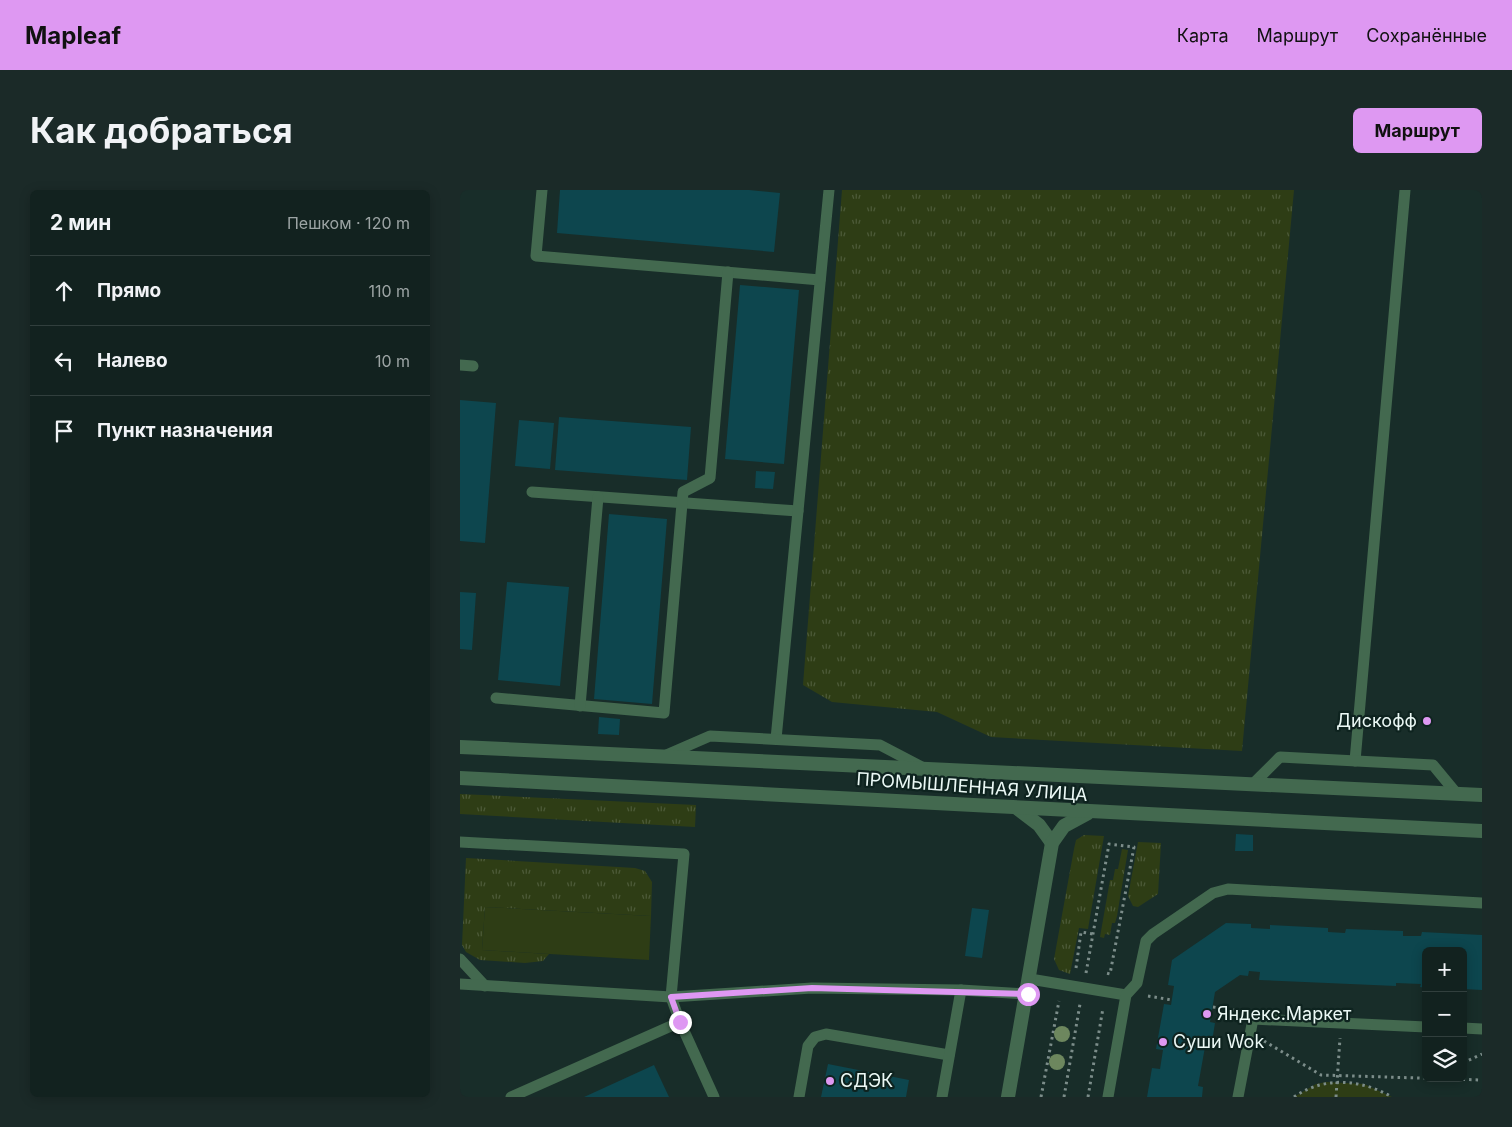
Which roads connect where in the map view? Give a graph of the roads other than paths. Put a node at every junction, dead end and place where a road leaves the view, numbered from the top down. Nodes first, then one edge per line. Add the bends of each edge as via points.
1 (542, 190) edge
2 (829, 190) edge
3 (1405, 190) edge
4 (728, 272) junction
5 (820, 280) junction
6 (460, 365) edge
7 (473, 366) dead end
8 (532, 492) dead end
9 (598, 497) junction
10 (682, 504) junction
11 (798, 511) junction
12 (496, 698) dead end
13 (580, 706) junction
14 (776, 739) junction
15 (460, 747) edge
16 (664, 756) junction
17 (1355, 761) junction
18 (925, 769) junction
19 (460, 778) edge
20 (1254, 784) junction
21 (1457, 794) junction
22 (1482, 795) edge
23 (1018, 809) junction
24 (1088, 813) junction
25 (1482, 831) edge
26 (460, 842) edge
27 (1052, 844) junction
28 (1482, 903) edge
29 (460, 959) edge
30 (1030, 979) junction
31 (460, 984) edge
32 (485, 986) junction
33 (961, 990) junction
34 (1028, 994) junction
35 (1126, 995) junction
36 (671, 997) junction
37 (680, 1022) junction
38 (1422, 1027) edge
39 (1467, 1028) edge
40 (1482, 1029) edge
41 (950, 1054) junction
42 (512, 1097) edge
43 (714, 1097) edge
44 (799, 1097) edge
45 (942, 1097) edge
46 (1008, 1097) edge
47 (1108, 1097) edge
48 (1238, 1097) edge

1 - 4 lane via 536,256
2 - 5 lane
3 - 17 lane
4 - 5 lane
4 - 10 lane via 710,478 683,492
5 - 11 lane
6 - 7 lane
8 - 9 lane
9 - 10 lane
9 - 13 lane
10 - 11 lane
10 - 13 lane via 664,713
11 - 14 lane
12 - 13 lane
14 - 16 lane via 710,736
14 - 18 lane via 880,745
15 - 16 street, ПРОМЫШЛЕННАЯ УЛИЦА
16 - 18 street, ПРОМЫШЛЕННАЯ УЛИЦА
17 - 20 lane via 1280,757
17 - 21 lane via 1433,765
18 - 20 street, ПРОМЫШЛЕННАЯ УЛИЦА
19 - 23 street, ПРОМЫШЛЕННАЯ УЛИЦА
20 - 21 street, ПРОМЫШЛЕННАЯ УЛИЦА
21 - 22 street, ПРОМЫШЛЕННАЯ УЛИЦА
23 - 24 street, ПРОМЫШЛЕННАЯ УЛИЦА
23 - 27 street via 1039,824
24 - 25 street, ПРОМЫШЛЕННАЯ УЛИЦА
24 - 27 street via 1064,826
26 - 36 lane via 684,854
27 - 30 street
28 - 35 lane via 1219,890 1146,941 1137,983
29 - 32 lane
30 - 34 street
30 - 35 lane
31 - 32 lane
32 - 36 lane
33 - 34 lane
33 - 36 lane via 812,988
33 - 41 lane
34 - 46 street
35 - 47 lane
36 - 37 lane
37 - 42 lane
37 - 43 lane
38 - 48 lane via 1252,1019
39 - 40 lane
41 - 44 lane via 826,1034 815,1037 808,1046
41 - 45 lane

